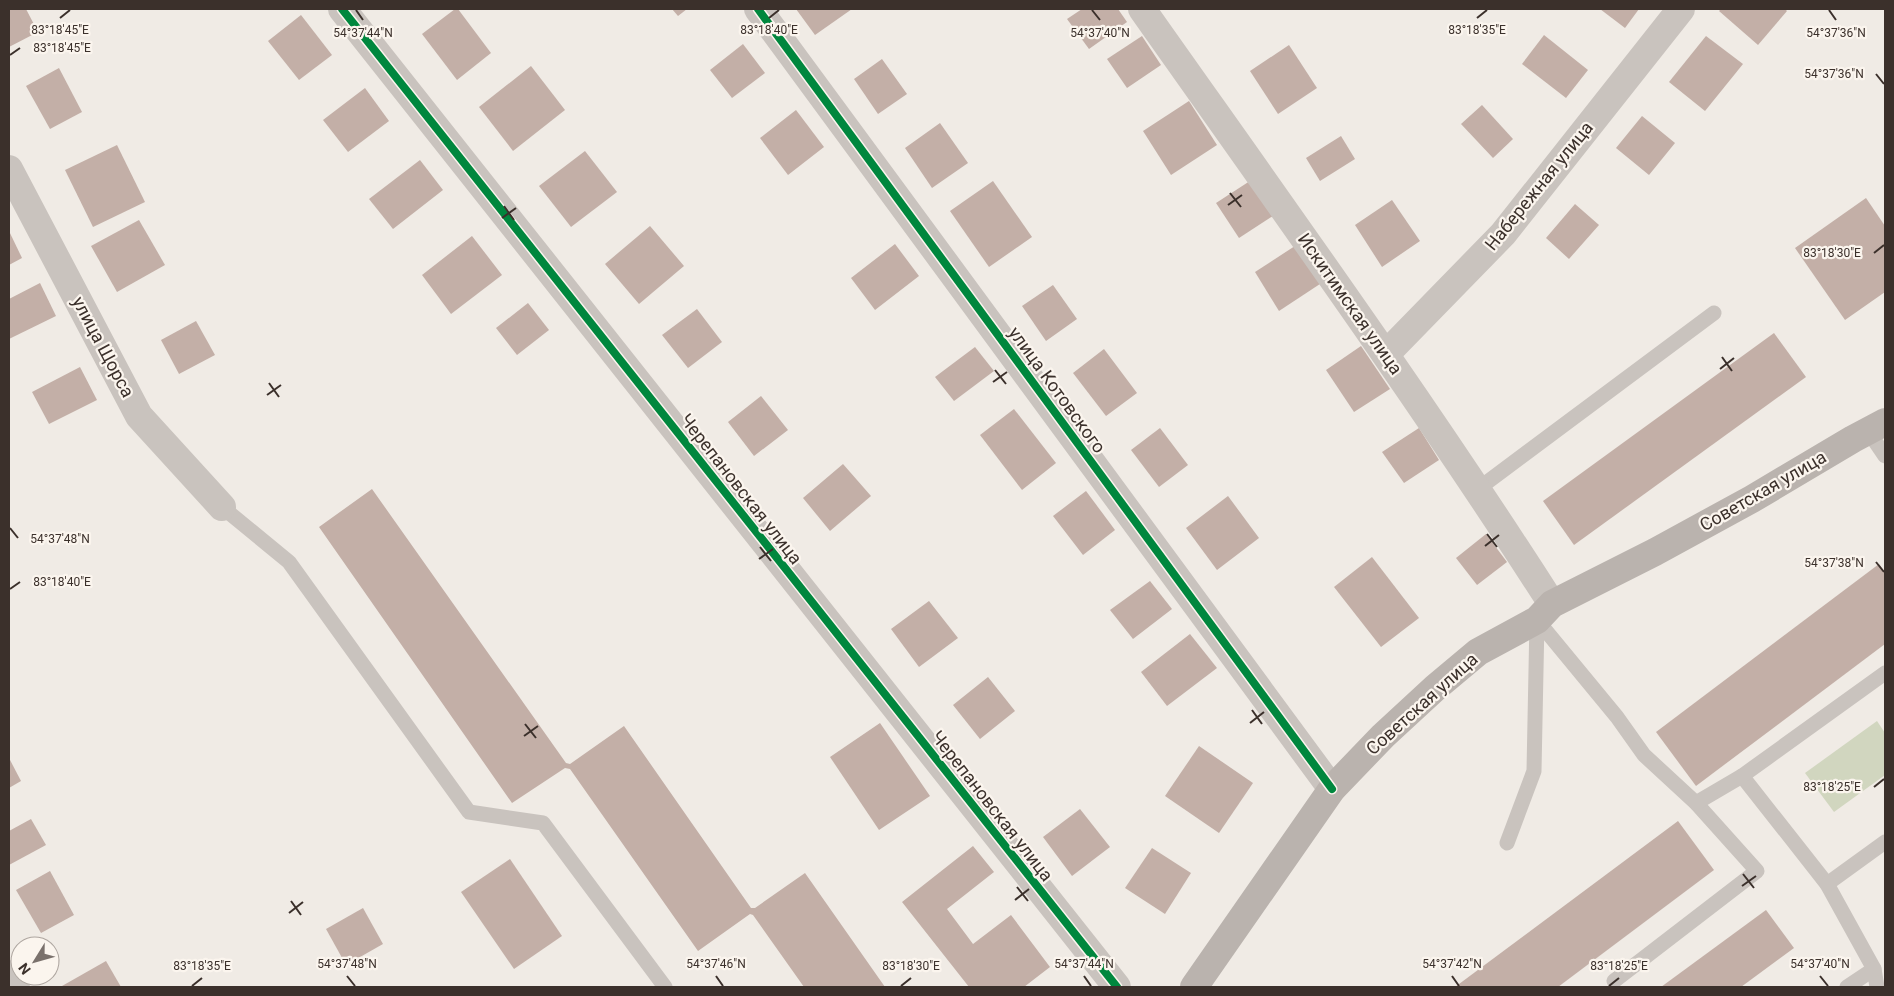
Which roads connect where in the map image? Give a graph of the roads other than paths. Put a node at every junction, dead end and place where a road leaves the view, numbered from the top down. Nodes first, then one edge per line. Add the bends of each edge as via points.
1 (342, 9) edge
2 (758, 9) edge
3 (1142, 9) edge
4 (1681, 9) edge
5 (9, 169) edge
6 (1714, 313) dead end
7 (1386, 354) junction
8 (1877, 427) edge
9 (1885, 456) edge
10 (1478, 489) junction
11 (222, 506) joint
12 (1544, 612) junction
13 (1885, 673) edge
14 (1742, 776) junction
15 (1332, 790) junction
16 (1696, 803) junction
17 (1885, 842) edge
18 (1507, 843) dead end
19 (1827, 884) junction
20 (1874, 969) junction
21 (9, 974) edge
22 (1614, 981) dead end
23 (16, 987) edge
24 (665, 987) edge
25 (1117, 987) edge
26 (1194, 987) edge
27 (1847, 987) edge
28 (1877, 987) edge

1 - 25 street, Черепановская улица
2 - 15 street, улица Котовского
3 - 7 street, Искитимская улица
4 - 7 street, Набережная улица via 1503,234
5 - 11 street, улица Щорса via 139,416
6 - 10 lane
7 - 10 street, Искитимская улица
8 - 9 lane
8 - 12 main road, Советская улица
10 - 12 street, Искитимская улица
11 - 24 lane via 289,562 469,812 542,824
12 - 15 main road, Советская улица via 1478,652 1435,688
12 - 16 lane via 1644,755
12 - 18 lane via 1534,771
13 - 14 lane
14 - 16 lane
14 - 19 lane
15 - 26 main road, Советская улица
16 - 22 lane via 1756,871
17 - 19 lane
19 - 20 lane
20 - 27 lane
20 - 28 lane
21 - 23 street

